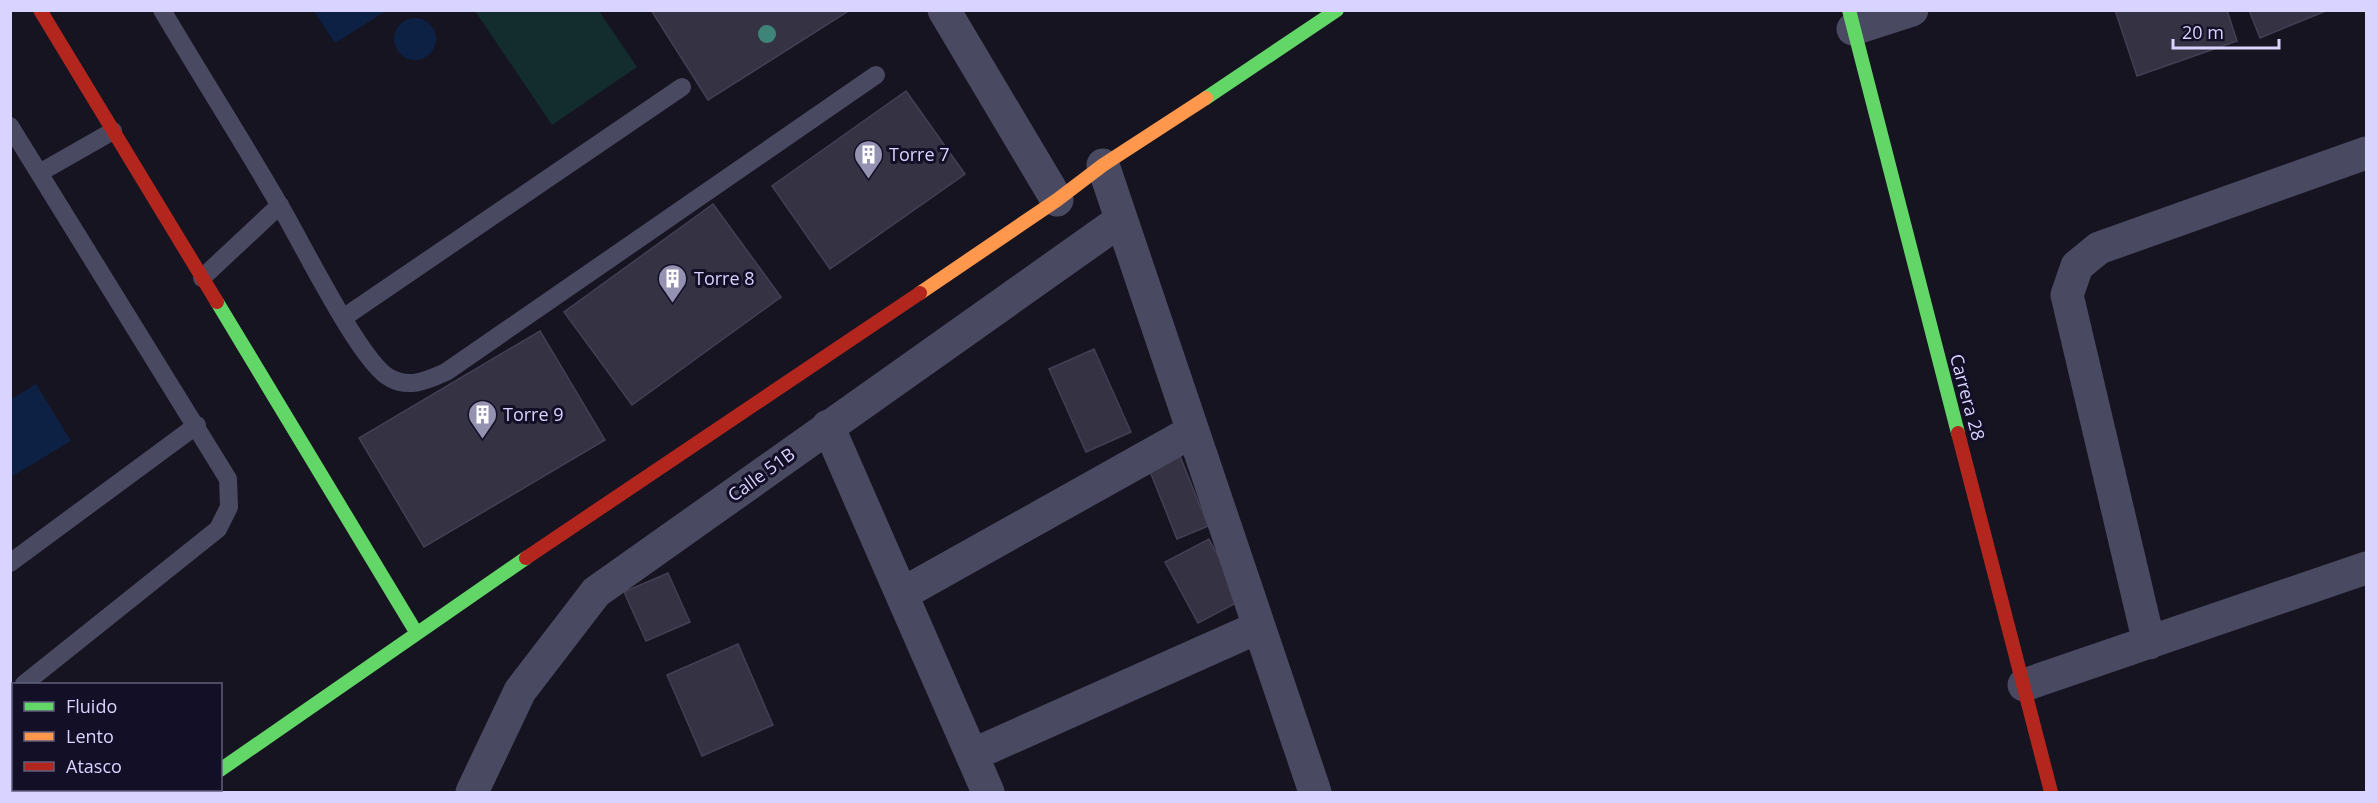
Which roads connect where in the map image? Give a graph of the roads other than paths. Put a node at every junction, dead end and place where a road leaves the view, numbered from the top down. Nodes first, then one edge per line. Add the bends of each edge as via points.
1 (40, 10) edge
2 (162, 10) edge
3 (944, 10) edge
4 (1336, 10) edge
5 (1912, 10) edge
6 (1851, 20) edge
7 (876, 75) dead end
8 (682, 87) dead end
9 (10, 126) edge
10 (113, 131) junction
11 (2367, 153) edge
12 (1103, 165) junction
13 (41, 172) junction
14 (1057, 200) junction
15 (280, 205) junction
16 (1121, 220) junction
17 (202, 278) junction
18 (343, 318) junction
19 (197, 425) junction
20 (828, 426) junction
21 (1193, 431) junction
22 (10, 563) edge
23 (2367, 568) edge
24 (902, 594) junction
25 (1259, 627) junction
26 (416, 632) junction
27 (2149, 643) junction
28 (25, 683) edge
29 (2024, 685) junction
30 (972, 755) junction
31 (222, 769) edge
32 (472, 792) edge
33 (988, 792) edge
34 (1315, 792) edge
35 (2051, 792) edge

1 - 10 street
2 - 15 lane
3 - 14 street
4 - 12 street
5 - 6 street
6 - 29 street, Carrera 28
7 - 18 lane via 446,372 416,384 389,378
8 - 18 lane
9 - 13 lane
10 - 13 lane
10 - 17 street
11 - 27 street via 2099,248 2077,266 2067,295
12 - 14 street
12 - 16 street
13 - 19 lane
14 - 26 street
15 - 17 lane
15 - 18 lane
16 - 20 street, Calle 51B
16 - 21 street
17 - 26 street
19 - 22 lane
19 - 28 lane via 228,479 229,507 218,530
20 - 24 street
20 - 32 street, Calle 51B via 596,592 520,691
21 - 24 street
21 - 25 street
23 - 27 street
24 - 30 street
25 - 30 street
25 - 34 street
26 - 31 street
27 - 29 street
29 - 35 street, Carrera 28
30 - 33 street

